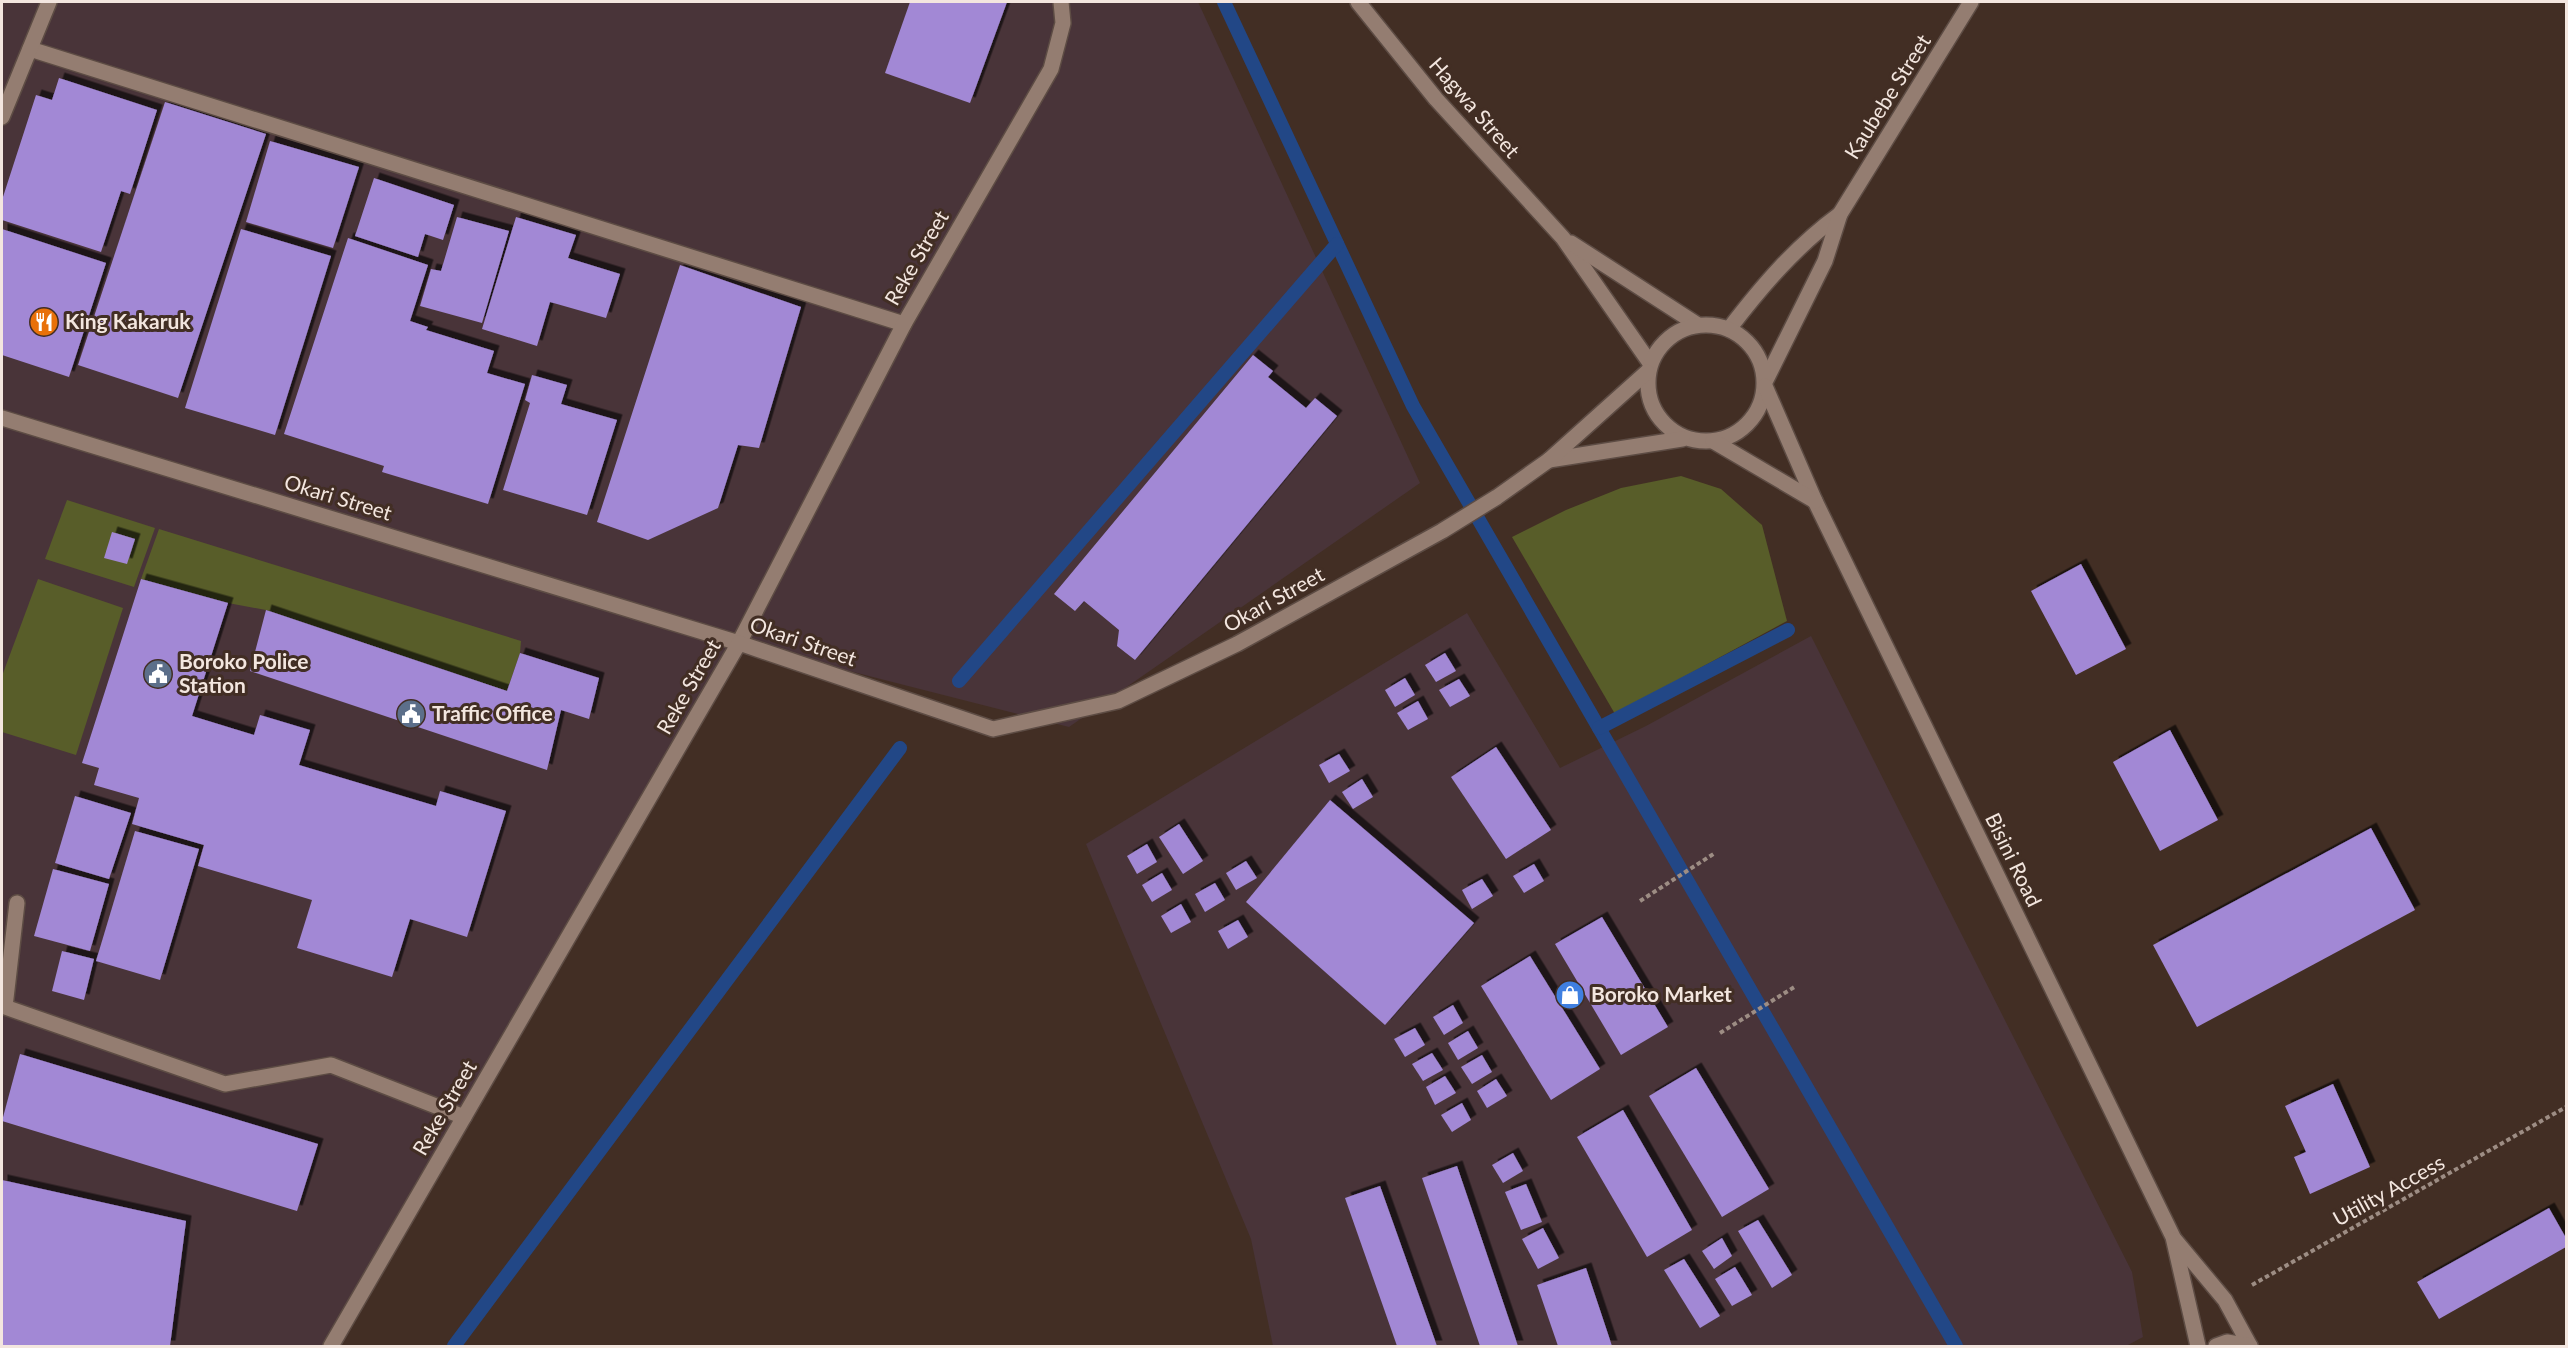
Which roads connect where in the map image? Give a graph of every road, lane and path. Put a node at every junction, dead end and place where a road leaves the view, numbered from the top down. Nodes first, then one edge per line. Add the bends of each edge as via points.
1 (49, 2) edge
2 (1061, 2) edge
3 (1358, 2) edge
4 (1971, 2) edge
5 (30, 49) junction
6 (2, 117) edge
7 (1840, 214) junction
8 (1563, 238) junction
9 (904, 324) junction
10 (1698, 325) junction
11 (1729, 329) junction
12 (1649, 368) junction
13 (1765, 384) junction
14 (2, 418) edge
15 (1682, 439) junction
16 (1713, 441) junction
17 (1549, 460) junction
18 (1815, 501) junction
19 (739, 642) junction
20 (1715, 853) dead end
21 (1640, 901) dead end
22 (17, 903) dead end
23 (1796, 986) dead end
24 (1720, 1033) dead end
25 (2566, 1107) edge
26 (464, 1117) junction
27 (2173, 1237) junction
28 (2225, 1300) junction
29 (2250, 1346) edge
30 (331, 1347) edge
31 (2198, 1347) edge
32 (2216, 1347) edge

1 - 5 street
2 - 9 street, Reke Street via 1063,23 1051,69
3 - 8 street, Hagwa Street via 1436,99
4 - 7 street, Kaubebe Street
5 - 6 street
5 - 9 street
7 - 11 street, Kaubebe Street via 1816,231 1767,280
7 - 13 street, Kaubebe Street via 1825,261
8 - 10 street, Hagwa Street
8 - 12 street, Hagwa Street
9 - 19 street, Reke Street
10 - 11 street
10 - 12 street via 1666,340
11 - 13 street via 1759,356
12 - 15 street via 1650,402 1659,418
12 - 17 street, Okari Street
13 - 16 street via 1756,415 1733,436
13 - 18 street, Bisini Road
14 - 19 street, Okari Street
15 - 16 street
15 - 17 street, Okari Street
16 - 18 street
17 - 19 street, Okari Street via 1442,531 1237,644 1118,701 993,729
18 - 27 street, Bisini Road
19 - 26 street, Reke Street
20 - 21 path
22 - 26 street via 5,1007 225,1084 331,1065
23 - 24 path
25 - 28 path, Utility Access
26 - 30 street, Reke Street
27 - 28 street, Bisini Road
27 - 31 street, Bisini Road
28 - 29 street, Bisini Road
29 - 32 street via 2228,1342

